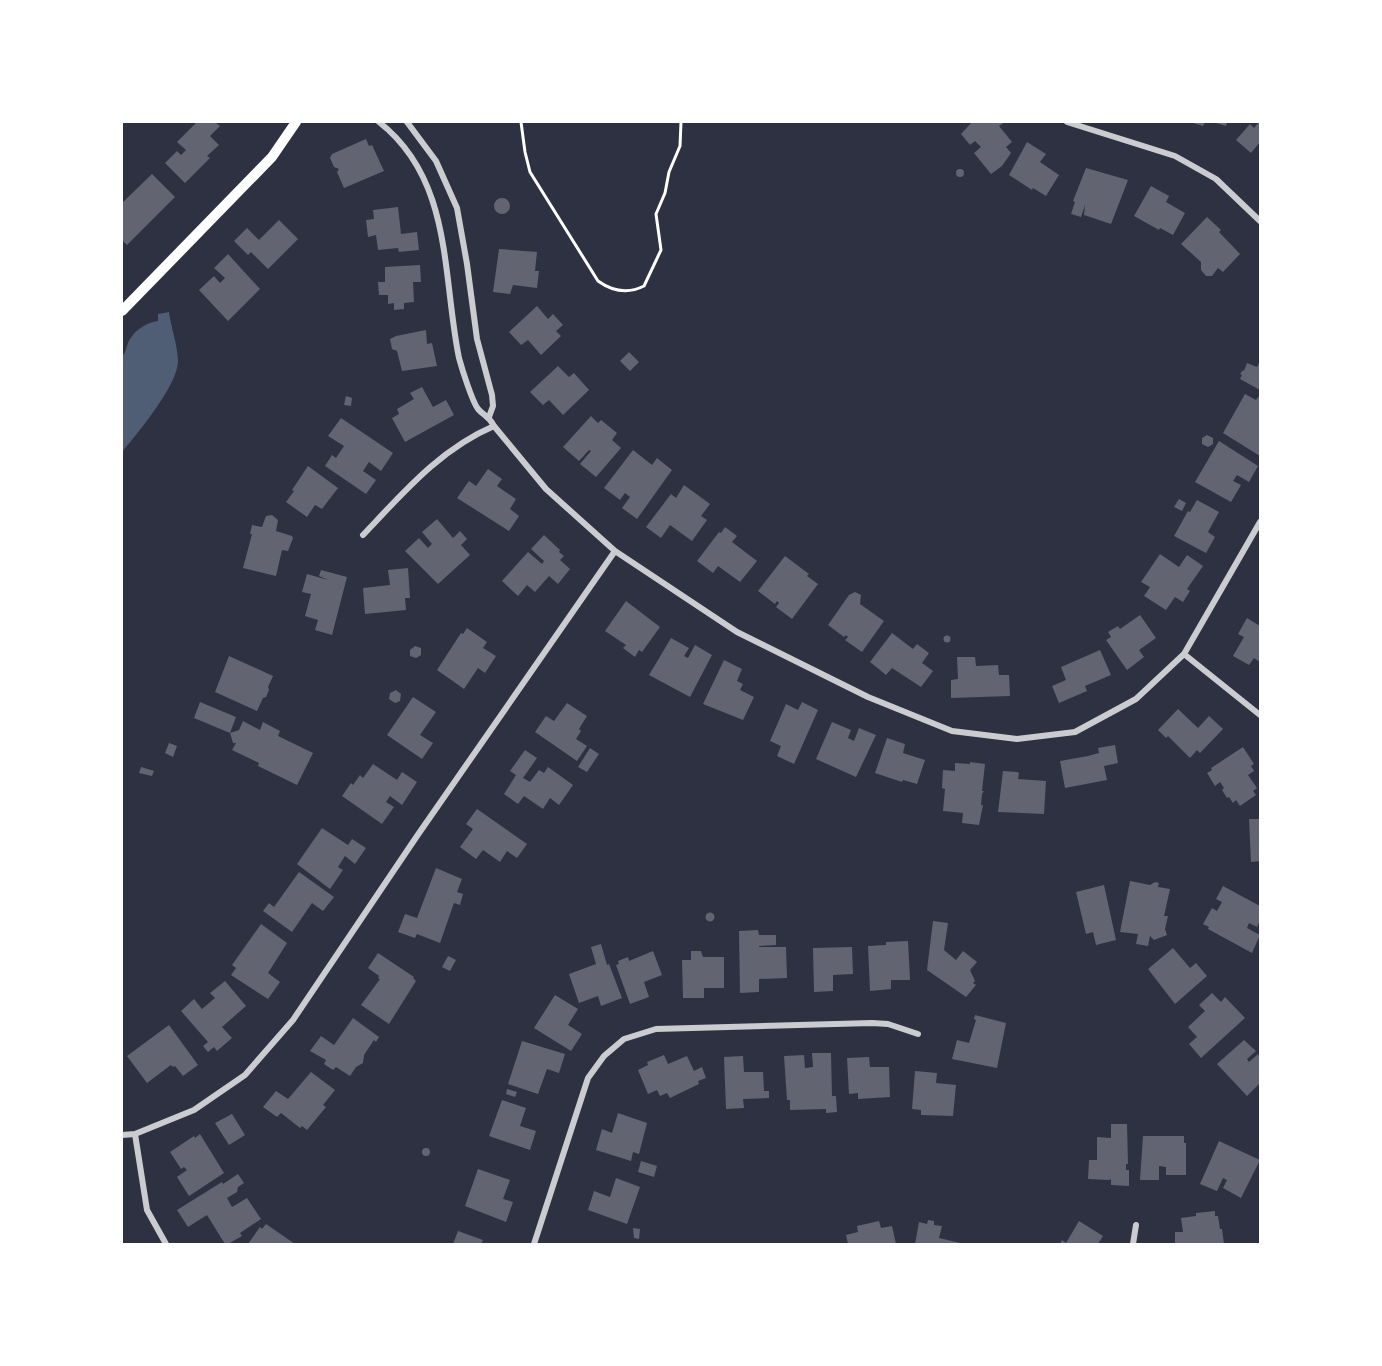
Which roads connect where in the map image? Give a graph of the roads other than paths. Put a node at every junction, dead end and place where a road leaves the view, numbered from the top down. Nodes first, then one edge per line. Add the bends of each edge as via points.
1 (296, 122) edge
2 (379, 122) edge
3 (407, 122) edge
4 (1067, 122) edge
5 (1260, 221) edge
6 (122, 311) edge
7 (489, 417) junction
8 (494, 426) junction
9 (1260, 522) edge
10 (363, 535) dead end
11 (615, 551) junction
12 (1184, 654) junction
13 (1260, 715) edge
14 (918, 1034) dead end
15 (135, 1134) junction
16 (122, 1135) edge
17 (1136, 1225) dead end
18 (166, 1245) edge
19 (534, 1245) edge
20 (1132, 1245) edge

1 - 6 main road via 272,157
2 - 7 street via 414,160 430,194 443,235 459,358 479,410
3 - 7 street via 436,161 457,208 477,339 492,395
4 - 5 street via 1175,156 1216,179
7 - 8 street
8 - 10 street via 474,434 434,462
8 - 11 street via 546,489
9 - 12 street
11 - 12 street via 737,632 868,697 952,731 1017,740 1075,732 1136,699
11 - 15 street via 293,1020 245,1076 194,1110
12 - 13 street
14 - 19 street via 872,1023 656,1029 624,1039 604,1056 588,1078
15 - 16 street
15 - 18 street via 147,1210
17 - 20 street

